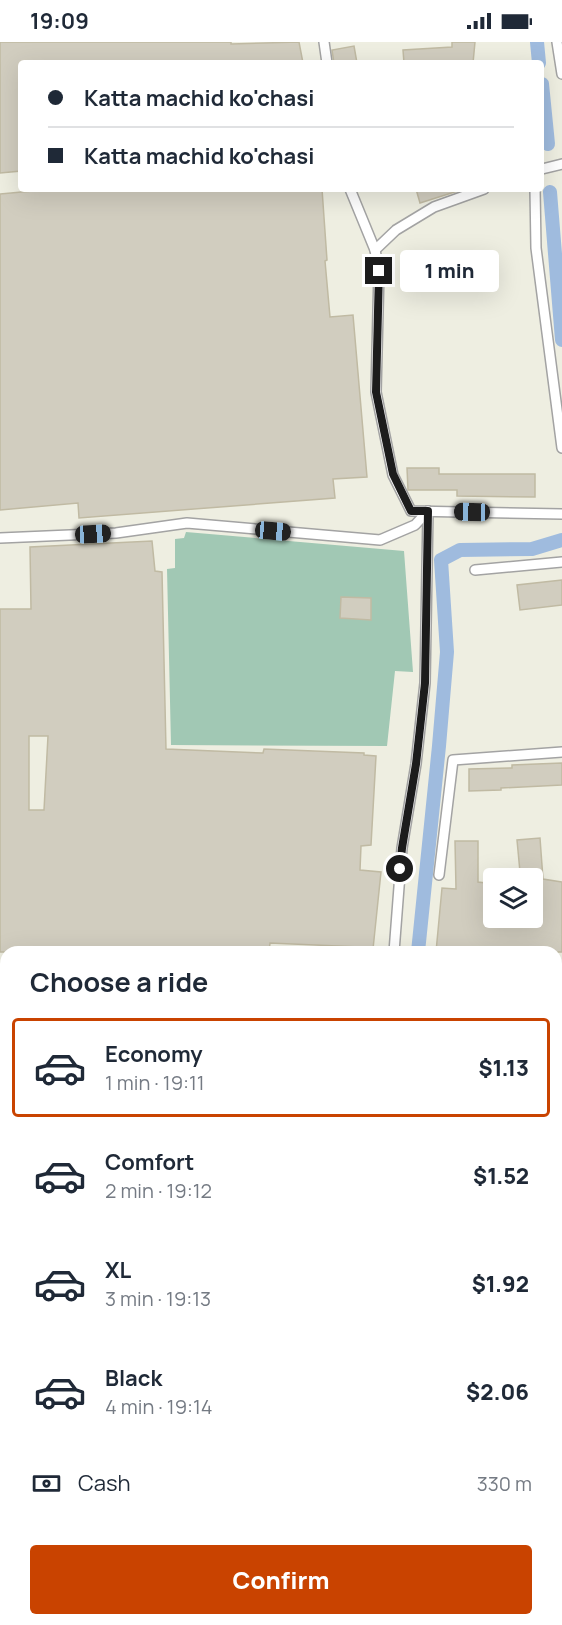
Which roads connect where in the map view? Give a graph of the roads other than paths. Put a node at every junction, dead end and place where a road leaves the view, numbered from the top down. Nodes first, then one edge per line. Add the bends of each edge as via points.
1 (324, 42) edge
2 (557, 42) edge
3 (327, 60) edge
4 (562, 74) edge
5 (562, 164) edge
6 (544, 168) edge
7 (351, 192) edge
8 (476, 192) edge
9 (535, 192) edge
10 (375, 250) junction
11 (562, 448) edge
12 (428, 511) junction
13 (562, 514) edge
14 (0, 538) edge
15 (562, 562) edge
16 (475, 570) dead end
17 (562, 752) edge
18 (439, 875) dead end
19 (394, 946) edge

1 - 3 street
2 - 4 street
5 - 6 street
7 - 10 street
8 - 10 street via 435,207 396,230
9 - 11 street via 536,248
10 - 12 street via 379,271 376,392 393,474 411,511
12 - 13 street
12 - 14 street via 415,525 380,540 187,523 116,533
12 - 19 street via 425,683 402,848
15 - 16 street
17 - 18 street via 453,759

